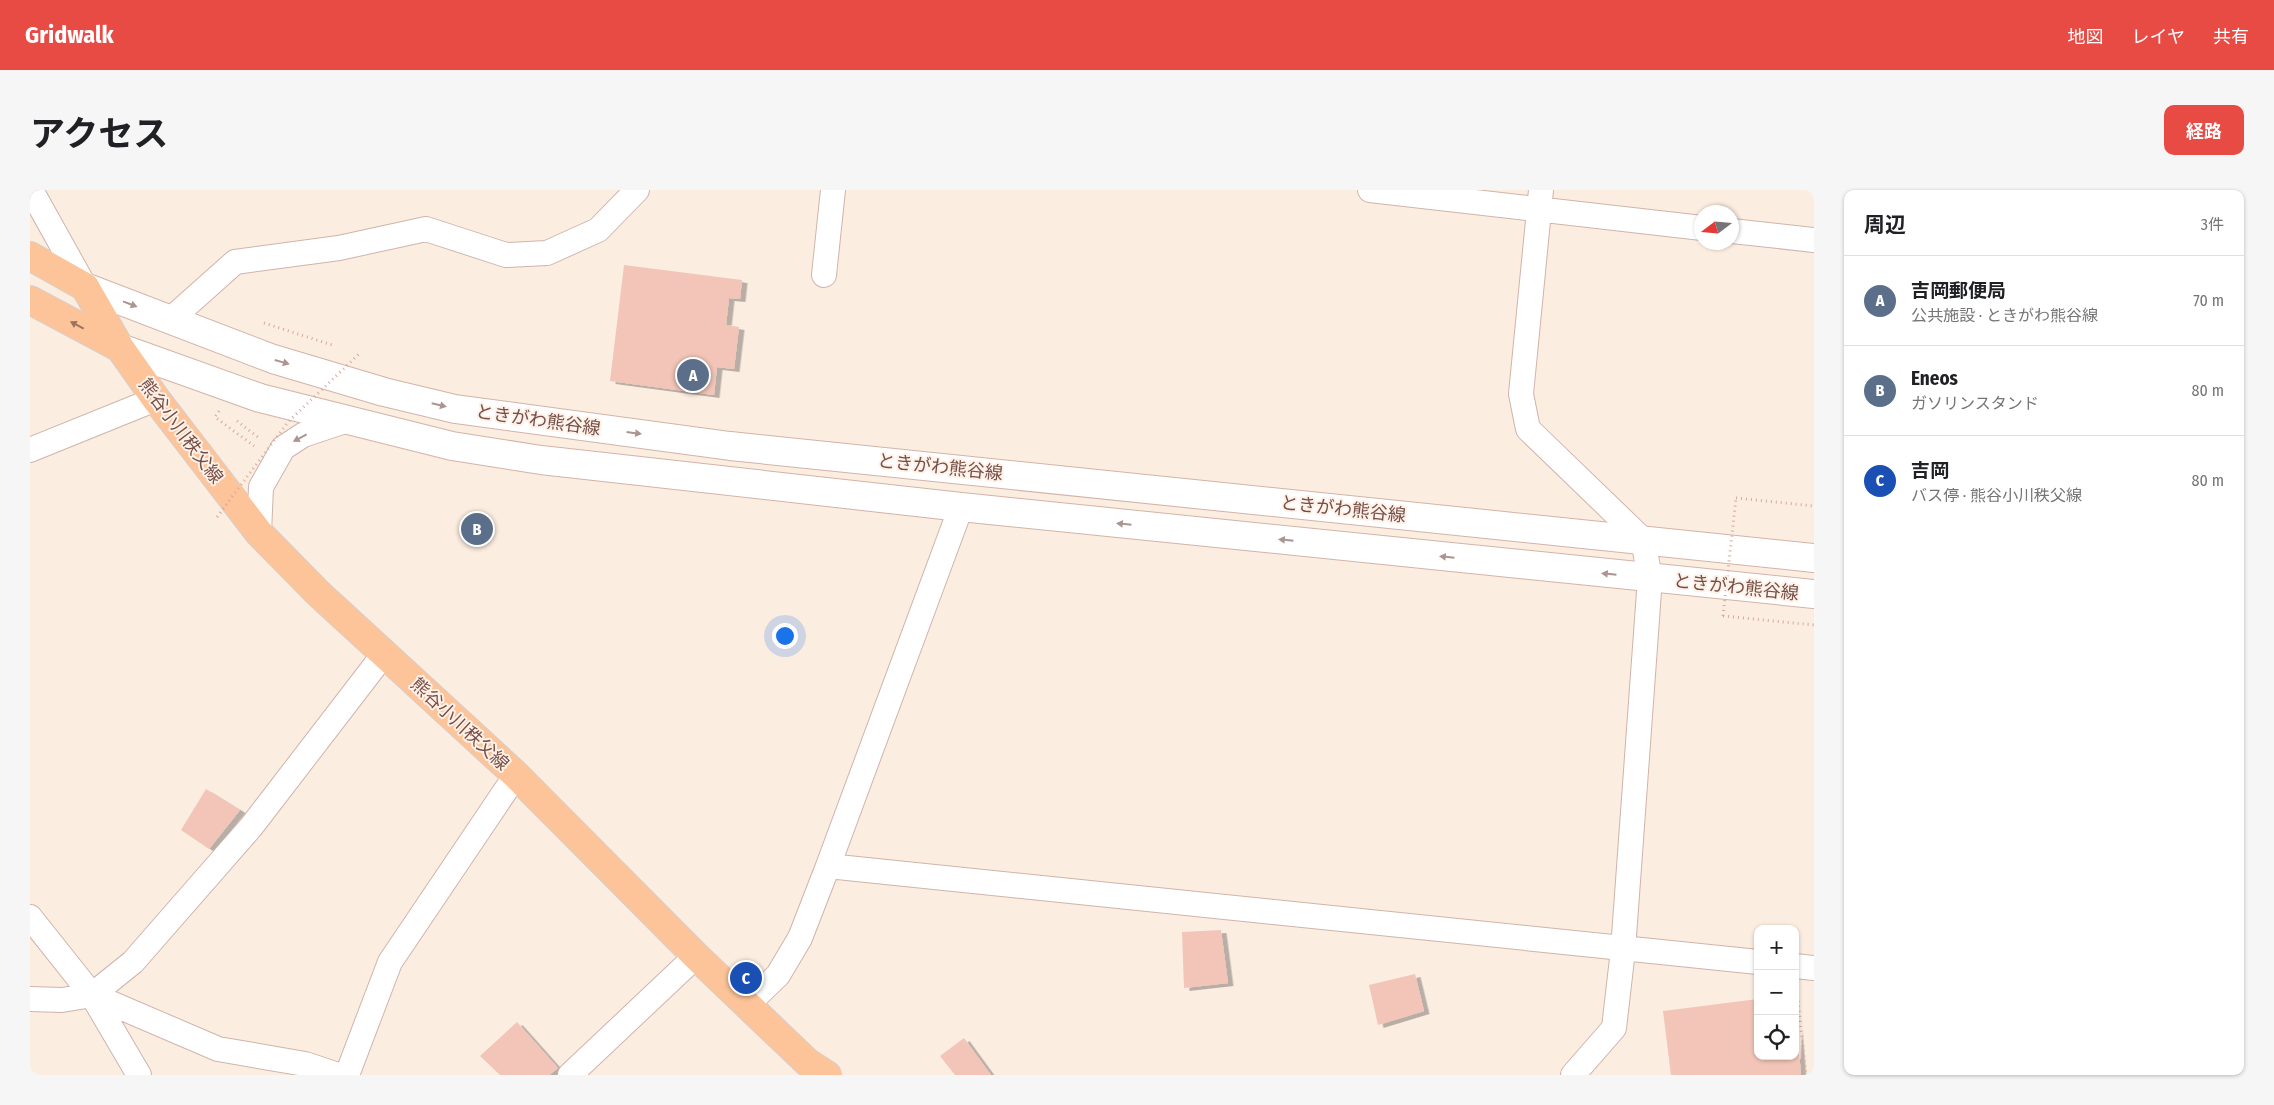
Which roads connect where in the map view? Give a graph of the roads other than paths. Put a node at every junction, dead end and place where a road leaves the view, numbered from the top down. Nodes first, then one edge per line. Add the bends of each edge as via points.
1 (31, 190) edge
2 (637, 190) edge
3 (833, 190) edge
4 (1370, 190) edge
5 (1540, 199) edge
6 (1694, 227) edge
7 (1739, 232) edge
8 (1814, 240) edge
9 (30, 256) edge
10 (824, 274) dead end
11 (85, 287) junction
12 (30, 300) edge
13 (170, 320) junction
14 (120, 348) junction
15 (156, 399) junction
16 (345, 421) junction
17 (30, 450) edge
18 (961, 507) junction
19 (259, 533) junction
20 (1642, 540) junction
21 (1814, 558) edge
22 (1650, 578) junction
23 (1814, 594) edge
24 (384, 654) junction
25 (516, 776) junction
26 (828, 866) junction
27 (30, 917) edge
28 (1623, 950) junction
29 (696, 956) junction
30 (1754, 962) edge
31 (1799, 966) edge
32 (1814, 968) edge
33 (92, 995) junction
34 (30, 999) edge
35 (748, 1004) junction
36 (811, 1071) edge
37 (139, 1075) edge
38 (338, 1075) edge
39 (347, 1075) edge
40 (570, 1075) edge
41 (1573, 1075) edge

1 - 11 street
2 - 13 street via 598,230 547,253 506,255 426,229 339,248 235,262
3 - 10 street
4 - 5 street
5 - 6 street
5 - 20 street via 1521,394 1528,429
7 - 8 street
9 - 11 main road
11 -> 13 main road, ときがわ熊谷線
11 - 14 main road, 熊谷小川秩父線
14 -> 12 main road, 熊谷小川秩父線
13 -> 20 main road, ときがわ熊谷線 via 273,359 455,409 730,446
14 - 15 main road, 熊谷小川秩父線
14 - 16 main road, ときがわ熊谷線 via 260,398
15 - 17 street
15 - 19 main road, 熊谷小川秩父線
16 - 18 main road, ときがわ熊谷線 via 452,446 541,460
16 -> 19 street via 303,436 283,448 261,487
22 -> 18 main road, ときがわ熊谷線
18 - 26 street
19 - 24 main road, 熊谷小川秩父線
20 - 21 main road, ときがわ熊谷線
20 - 22 street
22 - 23 main road, ときがわ熊谷線
22 - 28 street
24 - 25 main road, 熊谷小川秩父線
24 - 33 street via 244,834 133,962
25 - 29 main road, 熊谷小川秩父線
25 - 39 street via 390,962
26 - 28 street
26 - 35 street via 800,938 783,968
27 - 33 street
28 - 30 street
28 - 41 street via 1614,1028
29 - 35 main road, 熊谷小川秩父線
29 - 40 street
31 - 32 street
33 - 34 street via 62,1000
33 - 37 street
33 - 38 street via 218,1049 305,1064
35 - 36 main road, 熊谷小川秩父線

